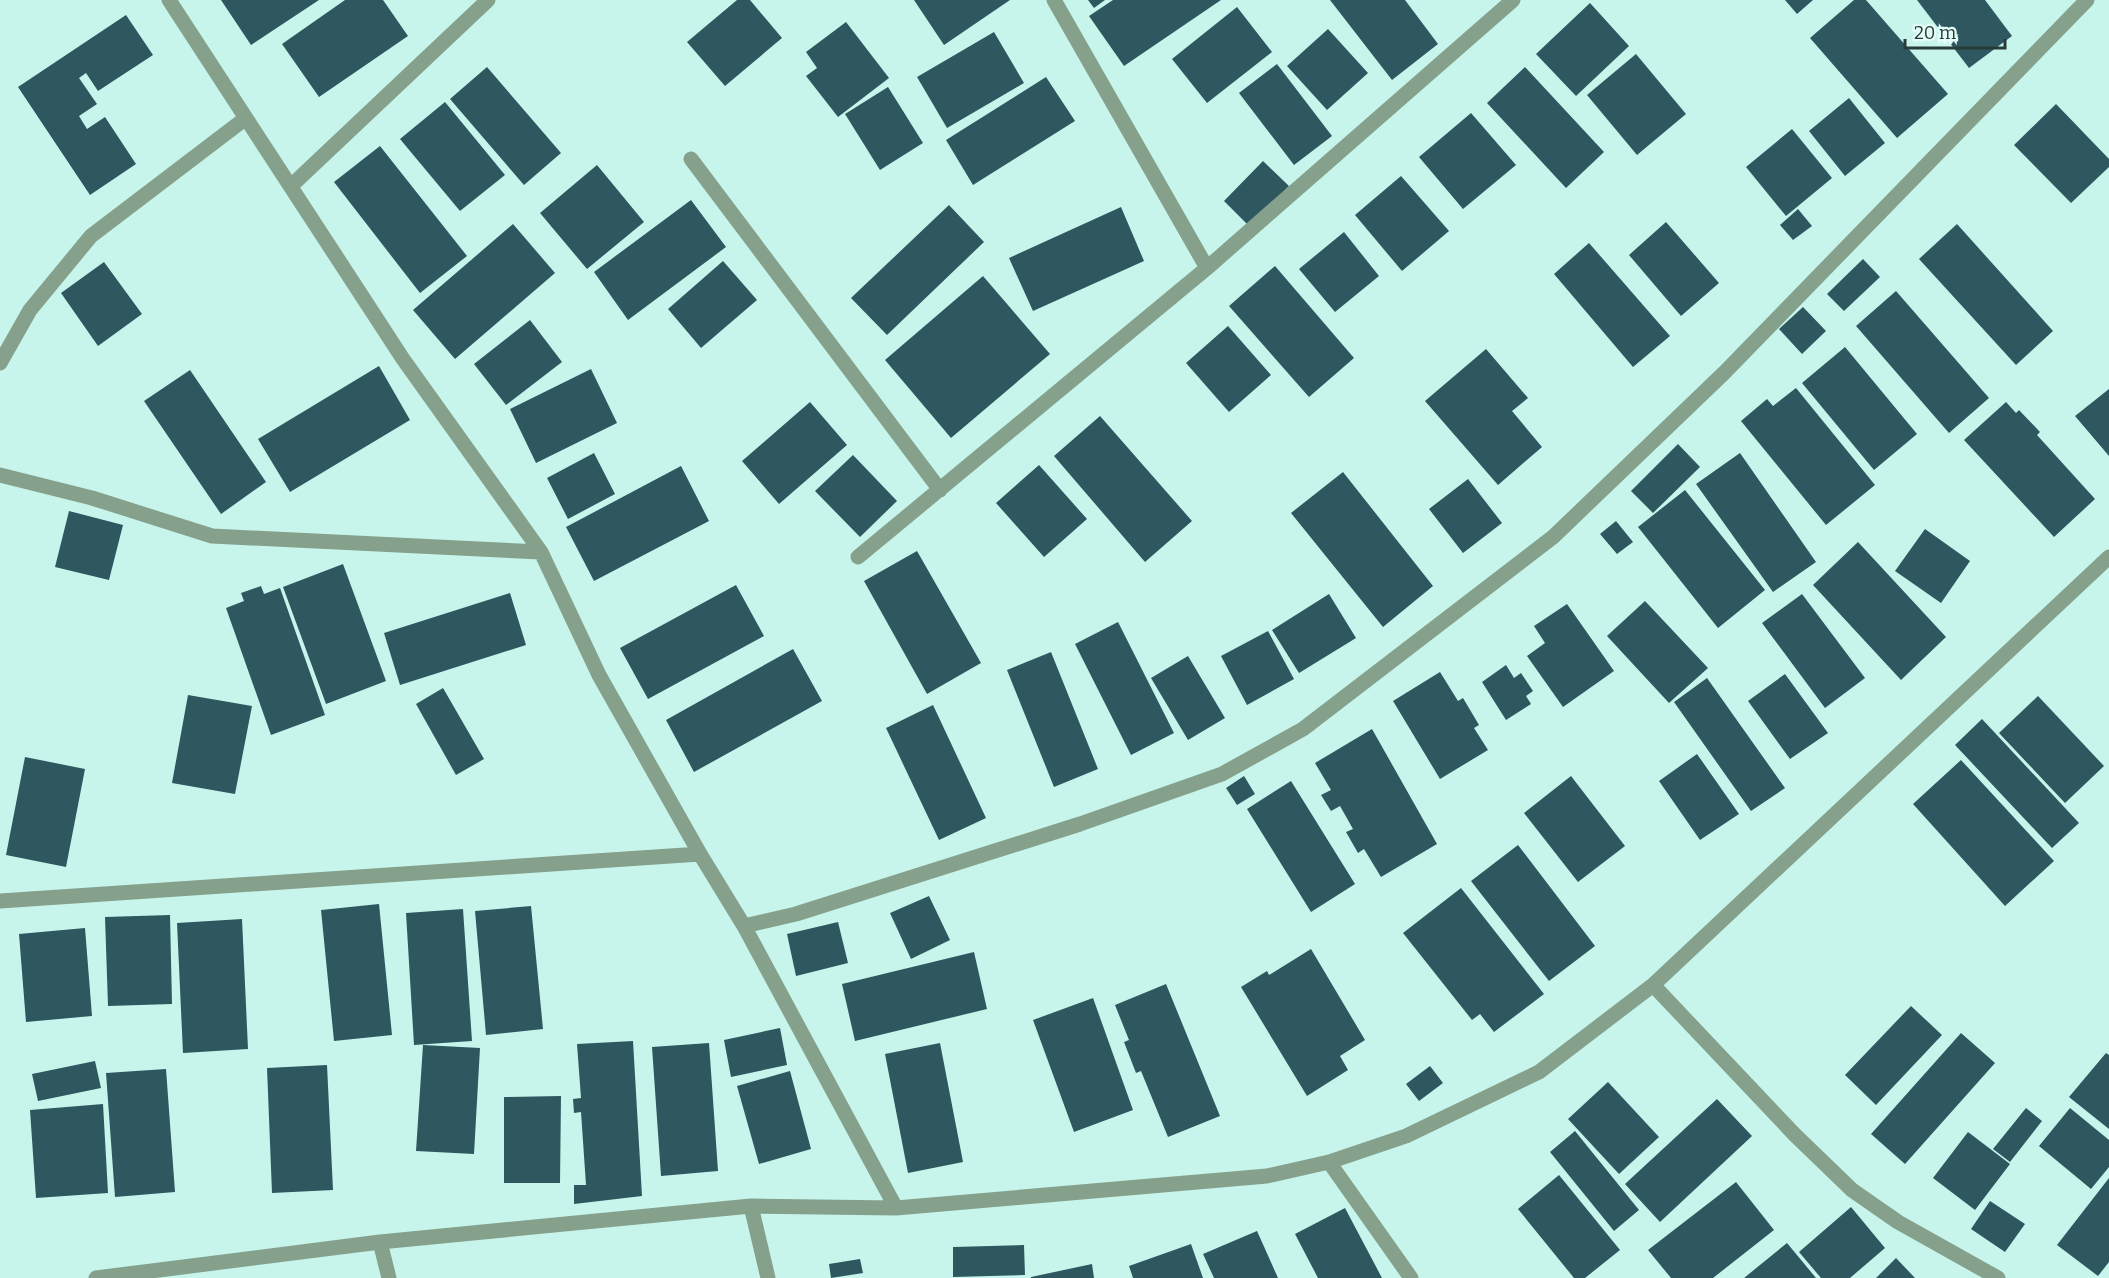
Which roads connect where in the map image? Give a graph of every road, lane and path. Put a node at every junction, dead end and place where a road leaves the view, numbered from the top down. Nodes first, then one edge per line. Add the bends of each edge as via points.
1 (169, 0) edge
2 (488, 0) edge
3 (1054, 0) edge
4 (1513, 0) edge
5 (2087, 0) edge
6 (246, 118) junction
7 (692, 159) dead end
8 (291, 186) junction
9 (1207, 268) junction
10 (0, 363) edge
11 (0, 475) edge
12 (940, 490) junction
13 (541, 552) junction
14 (858, 557) dead end
15 (2109, 557) edge
16 (700, 854) junction
17 (0, 902) edge
18 (744, 926) junction
19 (1653, 985) junction
20 (1329, 1162) junction
21 (751, 1206) junction
22 (896, 1208) junction
23 (380, 1242) junction
24 (96, 1278) edge
25 (389, 1278) edge
26 (768, 1278) edge
27 (1411, 1278) edge
28 (1998, 1278) edge

1 - 6 street
2 - 8 street
3 - 9 street
4 - 9 street
5 - 18 street via 1724,373 1553,537 1303,729 1222,774 1101,817 796,914
6 - 8 street
6 - 10 street via 91,236 30,310
7 - 12 street
8 - 13 street via 403,359
9 - 12 street
11 - 13 street via 92,498 212,536
12 - 14 street
13 - 16 street via 599,675
15 - 19 street
16 - 17 street
16 - 18 street
18 - 22 street
19 - 20 street via 1539,1072 1406,1136
19 - 28 street via 1851,1190 1898,1222
20 - 22 street via 1267,1176
20 - 27 street
21 - 22 street
21 - 23 street
21 - 26 street
23 - 24 street
23 - 25 street

